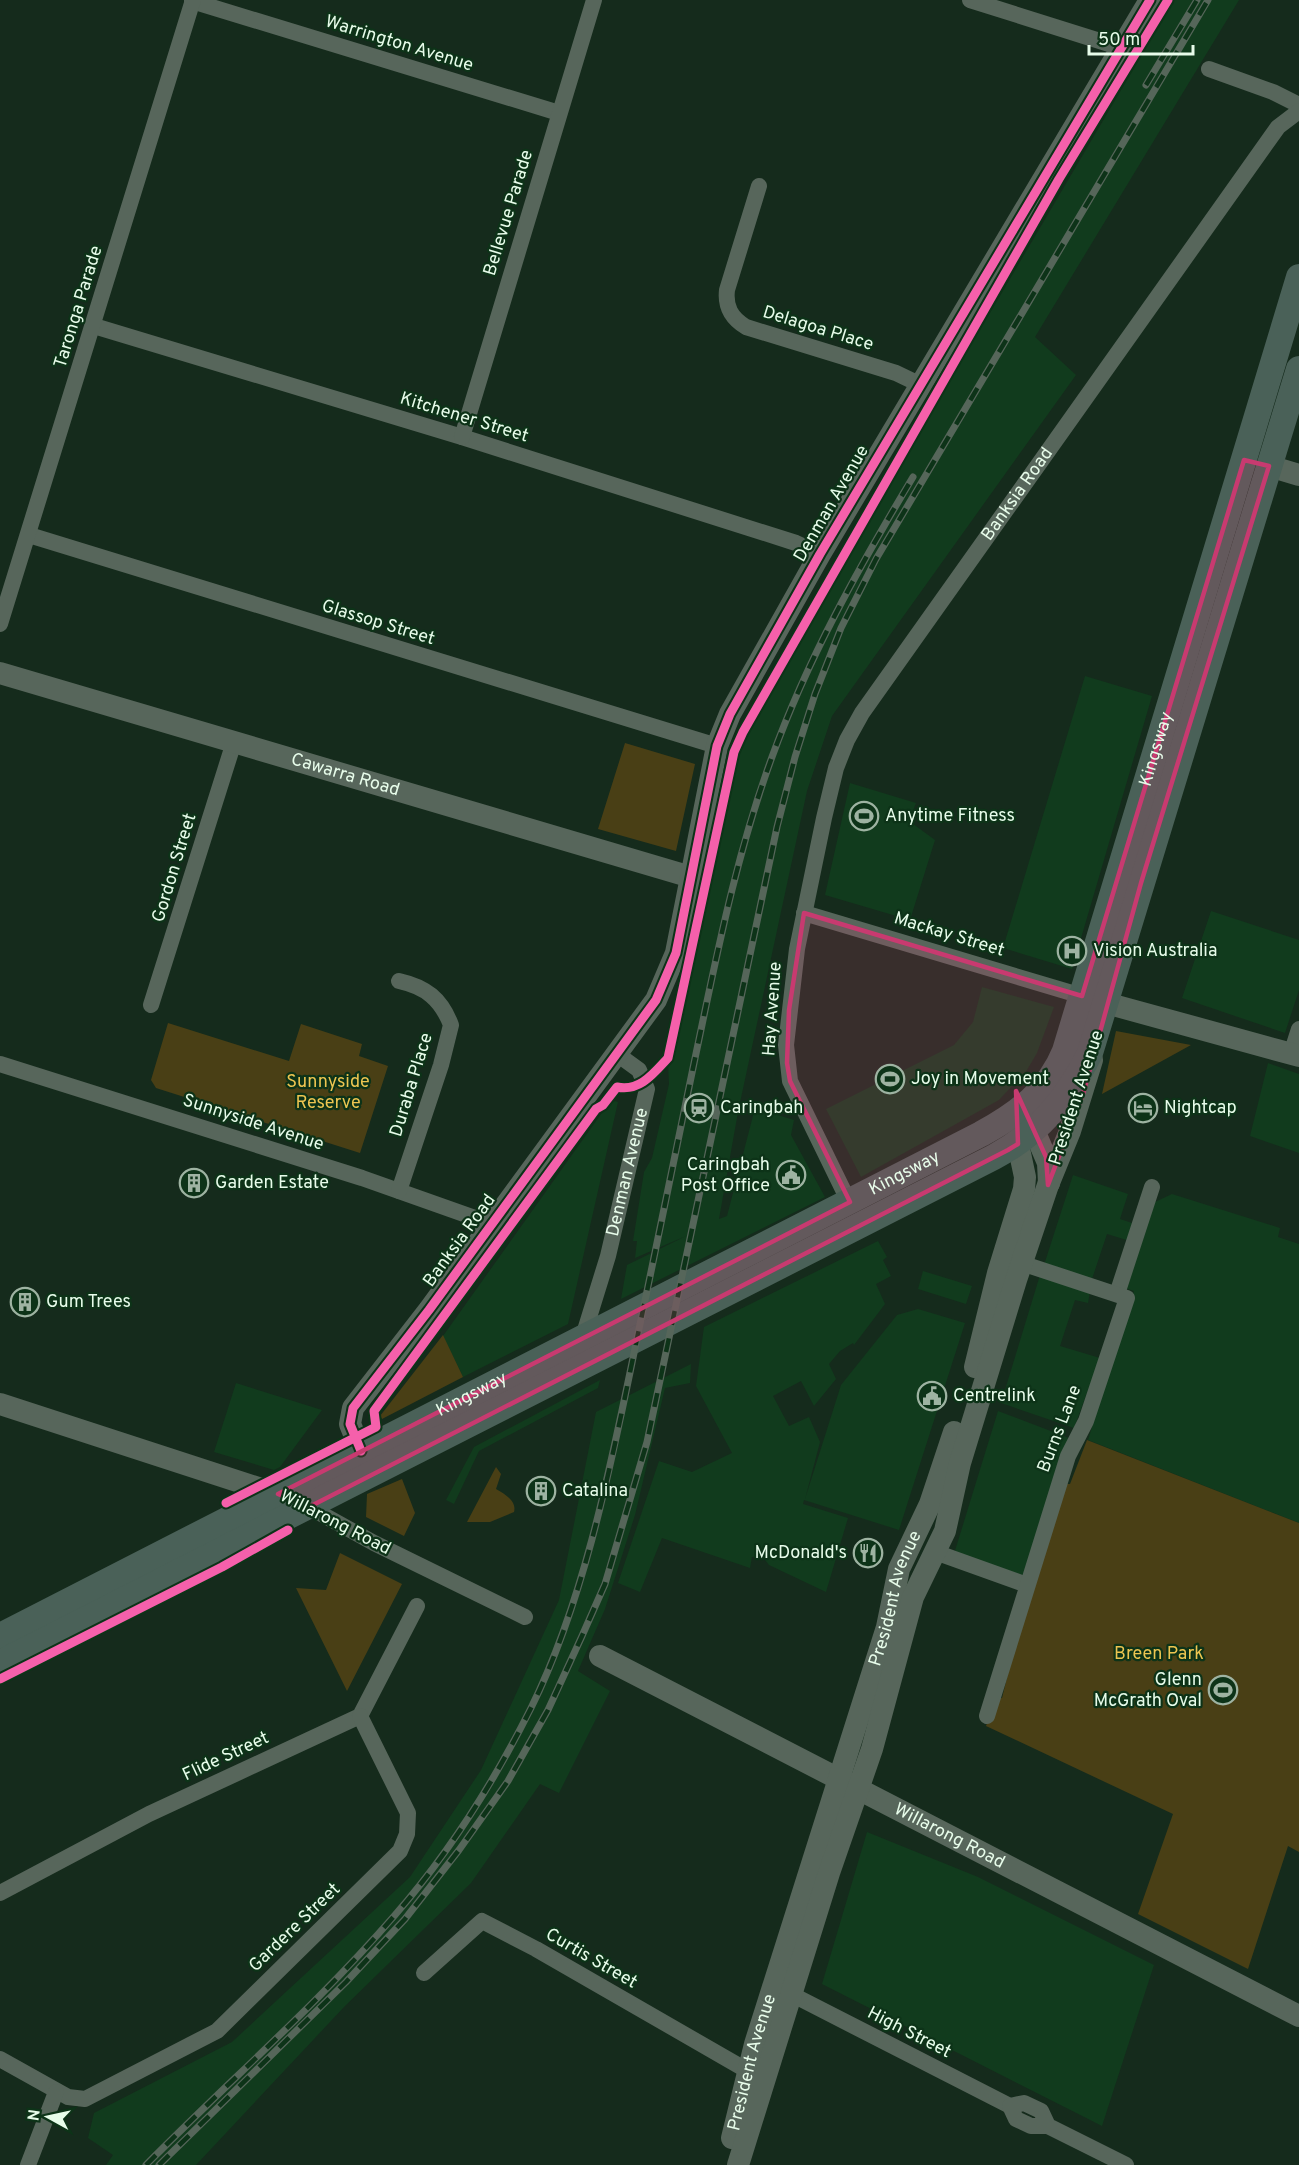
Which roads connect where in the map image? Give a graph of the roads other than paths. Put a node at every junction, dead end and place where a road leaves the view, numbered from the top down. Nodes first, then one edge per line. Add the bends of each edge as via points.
1 (193, 0) edge
2 (594, 0) edge
3 (970, 0) edge
4 (1150, 0) edge
5 (1122, 48) junction
6 (1209, 69) dead end
7 (1299, 105) edge
8 (1299, 111) edge
9 (559, 113) junction
10 (759, 186) dead end
11 (1299, 277) edge
12 (94, 326) junction
13 (1299, 369) edge
14 (921, 385) junction
15 (462, 437) junction
16 (1244, 460) junction
17 (1269, 466) junction
18 (1299, 476) edge
19 (29, 535) junction
20 (820, 554) junction
21 (0, 624) edge
22 (0, 673) edge
23 (234, 742) junction
24 (717, 746) junction
25 (691, 877) junction
26 (804, 913) junction
27 (399, 981) dead end
28 (1082, 996) junction
29 (151, 1005) dead end
30 (1105, 1007) junction
31 (1299, 1029) edge
32 (617, 1054) junction
33 (1295, 1055) edge
34 (0, 1064) edge
35 (1024, 1128) junction
36 (1048, 1185) junction
37 (1152, 1187) dead end
38 (399, 1191) junction
39 (855, 1213) junction
40 (492, 1224) junction
41 (1012, 1260) junction
42 (1117, 1294) junction
43 (594, 1342) junction
44 (0, 1404) edge
45 (361, 1451) junction
46 (278, 1494) junction
47 (309, 1507) junction
48 (936, 1552) junction
49 (1027, 1586) junction
50 (417, 1606) dead end
51 (890, 1613) junction
52 (525, 1617) dead end
53 (0, 1636) edge
54 (600, 1656) dead end
55 (0, 1664) edge
56 (360, 1716) junction
57 (987, 1716) dead end
58 (849, 1785) junction
59 (0, 1893) edge
60 (424, 1973) dead end
61 (782, 1990) junction
62 (1299, 2016) edge
63 (0, 2059) edge
64 (756, 2076) junction
65 (56, 2092) junction
66 (28, 2165) edge
67 (724, 2165) edge
68 (738, 2165) edge
69 (1126, 2165) edge

1 - 9 street, Warrington Avenue
1 - 12 street, Taronga Parade
2 - 9 street, Bellevue Parade
3 - 5 street
4 - 5 street, Denman Avenue
5 - 14 street, Denman Avenue
6 - 7 street
8 - 26 street, Banksia Road via 1278,127 862,713 836,768
9 - 15 street, Bellevue Parade
10 - 14 street, Delagoa Place via 727,290 727,305 733,318 746,327 896,373
11 - 16 main road, Kingsway
12 - 15 street, Kitchener Street
12 - 19 street, Taronga Parade
13 - 17 main road, Kingsway
14 - 20 street, Denman Avenue
15 - 20 street, Kitchener Street via 796,543
16 - 17 main road
16 - 28 main road, Kingsway
17 - 18 street
17 - 30 main road, Kingsway
19 - 21 street, Taronga Parade
19 - 24 street, Glassop Street
20 - 24 street, Denman Avenue via 730,714
22 - 23 street, Cawarra Road
23 - 25 street, Cawarra Road
23 - 29 street, Gordon Street
24 - 25 street, Denman Avenue
25 - 32 street, Denman Avenue via 667,979 652,1007
26 - 28 street, Mackay Street
26 - 39 street, Hay Avenue via 789,1010 790,1081
27 - 38 street, Duraba Place via 420,985 436,998 451,1025
28 - 30 main road
28 - 35 main road, Kingsway via 1059,1066
30 - 33 street
30 - 35 main road, Kingsway via 1090,1053 1058,1108
30 - 36 street, President Avenue via 1083,1094
31 - 33 street
32 - 40 street, Banksia Road
32 - 43 street, Denman Avenue via 639,1070 648,1089 608,1256
34 - 38 street, Sunnyside Avenue
35 - 36 street, President Avenue via 1048,1162
35 - 39 main road, Kingsway
35 - 41 street, President Avenue via 1025,1182
36 - 41 street, President Avenue
37 - 42 street, Burns Lane
38 - 40 street, Sunnyside Avenue
39 - 43 main road, Kingsway
40 - 45 street, Banksia Road via 353,1408 350,1424
41 - 42 street
41 - 48 street, President Avenue via 949,1520
41 - 51 street, President Avenue via 934,1494 903,1558
42 - 49 street, Burns Lane via 1127,1298 1086,1421 1068,1456
43 - 45 main road, Kingsway
43 - 47 main road, Kingsway
44 - 46 street, Willarong Road
45 - 46 main road, Kingsway
46 - 47 street, Willarong Road
46 - 53 main road, Kingsway
47 - 52 street, Willarong Road
47 - 55 main road, Kingsway
48 - 49 street
48 - 51 street via 922,1558 903,1599
48 - 58 street, President Avenue via 913,1597 877,1732
49 - 57 street, Burns Lane
50 - 56 street
51 - 58 street, President Avenue
54 - 58 street, Willarong Road
56 - 59 street, Flide Street via 149,1814
56 - 65 street, Gardere Street via 408,1813 407,1834 400,1851 218,2031 85,2099
58 - 61 street, President Avenue
58 - 62 street, Willarong Road
60 - 64 street, Curtis Street via 482,1921
61 - 64 street, President Avenue
61 - 69 street, High Street via 1010,2106 1016,2119 1031,2126 1048,2126
63 - 65 street
64 - 67 street, President Avenue
64 - 68 street, President Avenue
65 - 66 street

